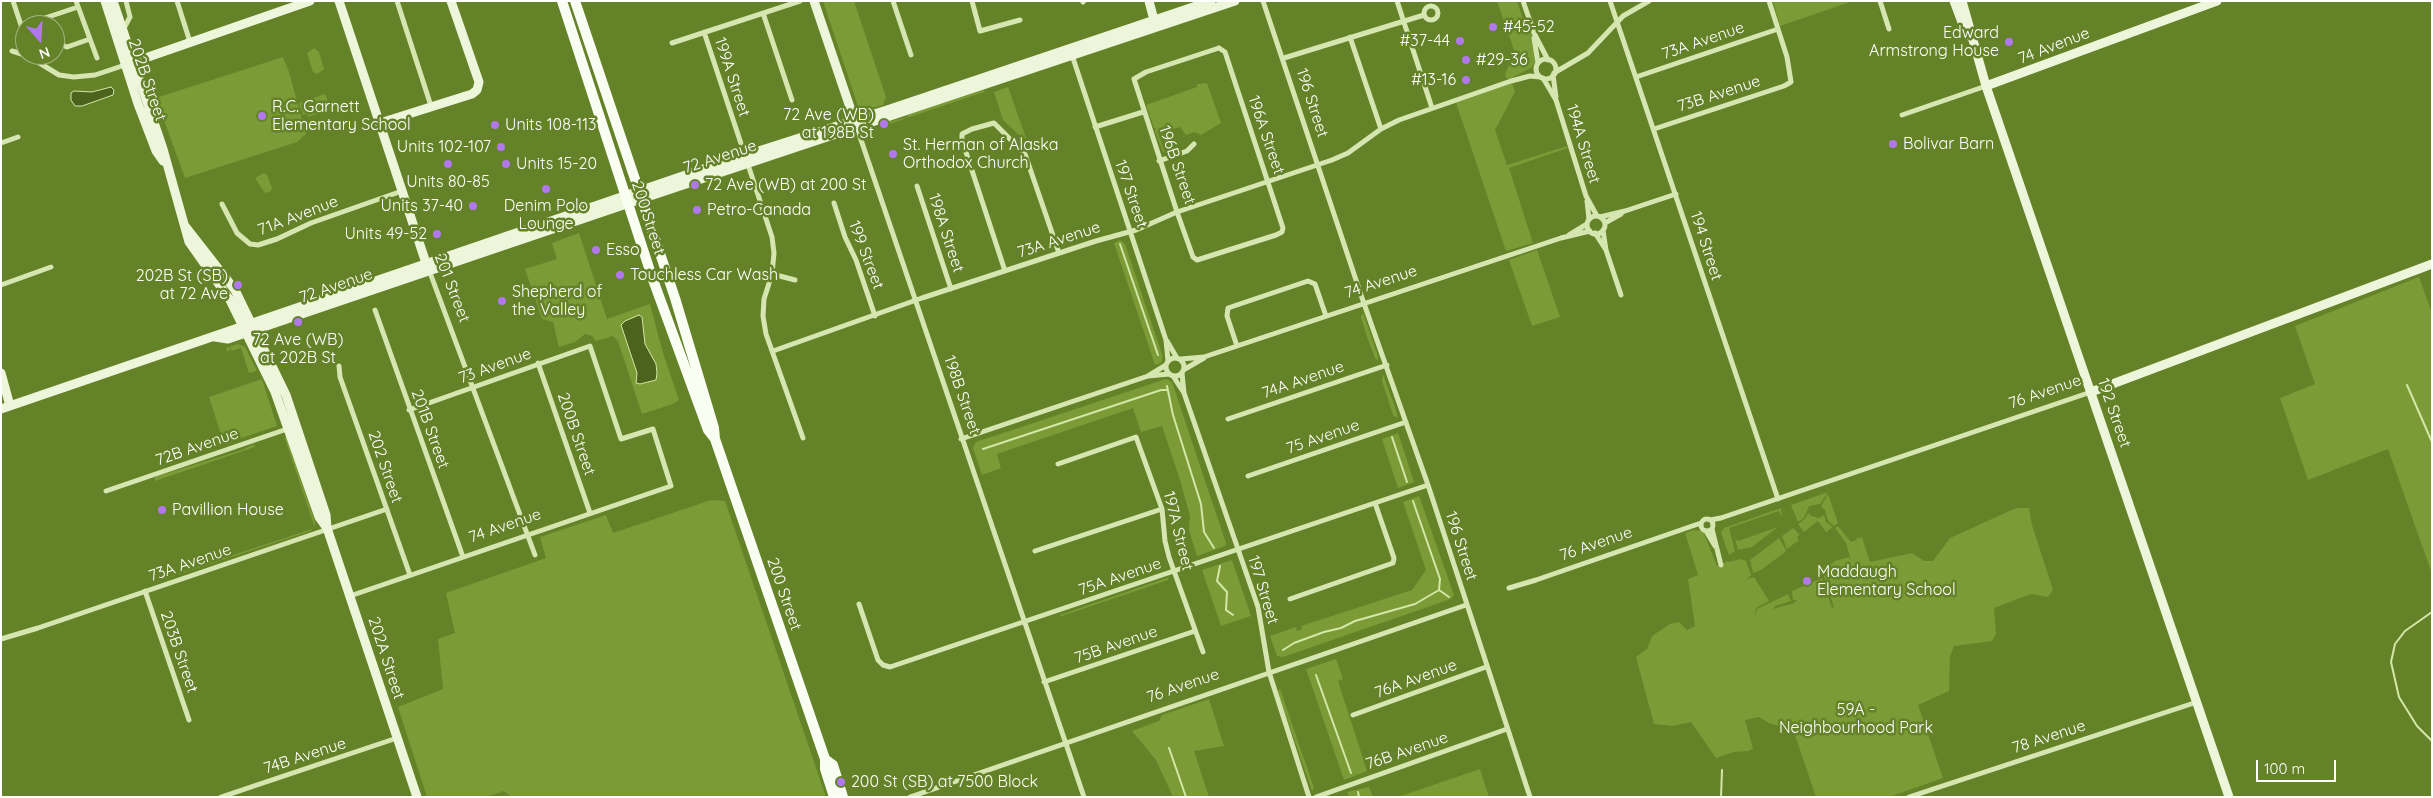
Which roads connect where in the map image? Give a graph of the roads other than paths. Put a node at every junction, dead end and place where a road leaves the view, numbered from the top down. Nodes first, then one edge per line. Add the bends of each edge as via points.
1 (12, 1) edge
2 (105, 1) edge
3 (113, 1) edge
4 (126, 1) edge
5 (177, 1) edge
6 (310, 1) edge
7 (339, 1) edge
8 (397, 1) edge
9 (451, 1) edge
10 (562, 1) edge
11 (575, 1) edge
12 (800, 1) edge
13 (814, 1) edge
14 (893, 1) edge
15 (972, 1) edge
16 (1149, 1) edge
17 (1211, 1) edge
18 (1235, 1) edge
19 (1264, 1) edge
20 (1397, 1) edge
21 (1523, 1) edge
22 (1610, 1) edge
23 (1649, 1) edge
24 (1768, 1) edge
25 (1880, 1) edge
26 (1954, 1) edge
27 (1962, 1) edge
28 (2216, 1) edge
29 (78, 4) edge
30 (763, 13) junction
31 (17, 15) edge
32 (50, 15) edge
33 (1424, 15) dead end
34 (1020, 20) dead end
35 (1154, 20) junction
36 (1403, 21) junction
37 (1618, 22) junction
38 (1778, 29) junction
39 (1889, 29) dead end
40 (123, 30) junction
41 (704, 32) junction
42 (1534, 33) junction
43 (1110, 34) junction
44 (1350, 37) junction
45 (90, 39) junction
46 (1971, 39) junction
47 (190, 42) junction
48 (672, 43) dead end
49 (1106, 44) junction
50 (65, 46) edge
51 (1223, 49) joint
52 (12, 51) dead end
53 (15, 52) edge
54 (911, 55) dead end
55 (1072, 55) junction
56 (97, 58) dead end
57 (1284, 58) junction
58 (1550, 60) junction
59 (1569, 62) junction
60 (129, 64) junction
61 (42, 65) edge
62 (1537, 65) junction
63 (1554, 74) junction
64 (1636, 77) junction
65 (1541, 78) junction
66 (1511, 81) junction
67 (1986, 86) junction
68 (792, 100) dead end
69 (1556, 100) junction
70 (431, 106) junction
71 (1432, 108) junction
72 (1143, 112) junction
73 (1902, 115) dead end
74 (380, 123) junction
75 (855, 124) junction
76 (1095, 128) junction
77 (1381, 129) junction
78 (1654, 129) junction
79 (18, 137) dead end
80 (1, 143) edge
81 (1194, 144) dead end
82 (746, 159) junction
83 (1160, 161) junction
84 (1319, 165) junction
85 (1268, 182) junction
86 (917, 186) dead end
87 (402, 191) junction
88 (641, 194) junction
89 (1676, 194) junction
90 (1586, 196) junction
91 (626, 199) junction
92 (834, 203) dead end
93 (222, 204) dead end
94 (1626, 211) junction
95 (1177, 212) junction
96 (1599, 216) junction
97 (1588, 221) junction
98 (1605, 223) junction
99 (1603, 230) junction
100 (1130, 231) junction
101 (1593, 232) junction
102 (1568, 236) junction
103 (1606, 250) junction
104 (1059, 253) junction
105 (1195, 260) joint
106 (2432, 264) edge
107 (51, 267) dead end
108 (428, 267) junction
109 (1005, 271) junction
110 (772, 274) junction
111 (795, 280) dead end
112 (1, 285) edge
113 (951, 289) junction
114 (1621, 295) dead end
115 (915, 301) junction
116 (1365, 303) junction
117 (375, 310) dead end
118 (875, 316) junction
119 (1326, 316) junction
120 (249, 328) junction
121 (1166, 340) junction
122 (1237, 346) junction
123 (773, 351) junction
124 (1204, 357) junction
125 (1179, 359) junction
126 (538, 363) junction
127 (1167, 363) junction
128 (1387, 365) junction
129 (339, 366) dead end
130 (1183, 371) junction
131 (1, 373) edge
132 (1171, 375) junction
133 (1148, 376) junction
134 (472, 388) junction
135 (2091, 392) junction
136 (1184, 393) junction
137 (6, 408) edge
138 (410, 410) junction
139 (1228, 418) dead end
140 (1406, 422) junction
141 (292, 428) junction
142 (803, 438) dead end
143 (961, 438) junction
144 (715, 439) junction
145 (1058, 464) dead end
146 (1248, 476) dead end
147 (1428, 485) junction
148 (671, 486) joint
149 (106, 491) dead end
150 (1778, 499) junction
151 (1375, 503) junction
152 (387, 509) junction
153 (1162, 509) junction
154 (590, 513) junction
155 (1712, 524) junction
156 (1703, 527) junction
157 (327, 528) junction
158 (527, 534) junction
159 (1715, 546) junction
160 (1238, 550) junction
161 (1035, 551) dead end
162 (535, 556) dead end
163 (463, 557) junction
164 (1721, 564) dead end
165 (1174, 572) junction
166 (410, 575) junction
167 (1509, 588) dead end
168 (145, 592) junction
169 (350, 596) junction
170 (1290, 599) dead end
171 (859, 604) dead end
172 (1466, 605) junction
173 (1023, 622) junction
174 (1195, 631) junction
175 (1, 639) edge
176 (1202, 652) dead end
177 (1486, 667) junction
178 (1269, 672) junction
179 (1044, 682) junction
180 (2197, 702) junction
181 (1353, 715) dead end
182 (189, 720) dead end
183 (1507, 729) junction
184 (397, 738) junction
185 (1064, 743) junction
186 (825, 759) junction
187 (221, 797) edge
188 (417, 797) edge
189 (834, 797) edge
190 (843, 797) edge
191 (910, 797) edge
192 (1084, 797) edge
193 (1309, 797) edge
194 (1316, 797) edge
195 (1530, 797) edge
196 (1909, 797) edge
197 (2229, 797) edge

1 - 31 street
2 - 60 main road, 202B Street
3 - 40 main road, 202B Street
4 - 40 street, 202B Street via 130,18
5 - 47 street
6 - 47 main road
7 - 74 main road, 201 Street
8 - 70 street
9 - 70 main road via 479,82 472,94
10 - 91 main road, 200 Street
11 - 88 main road, 200 Street
12 - 30 street
13 - 75 main road, 198B Street
14 - 54 street
15 - 34 street via 980,31
16 - 35 main road
17 - 35 main road, 72 Avenue
18 - 49 main road, 72 Avenue
19 - 57 street, 196 Street
20 - 36 street
21 - 42 street
22 - 37 street, 194 Street
23 - 37 street
24 - 38 street
25 - 39 street
26 - 46 main road, 192 Street
27 - 46 main road, 192 Street
28 - 67 main road, 74 Avenue
29 - 32 street
29 - 45 street
30 - 41 street
30 - 68 street
33 - 36 street
35 - 43 main road, 72 Avenue
35 - 49 main road via 1149,26
36 - 44 street
36 - 71 street
37 - 59 street via 1591,51
37 - 64 street, 194 Street
38 - 64 street, 73A Avenue
38 - 78 street, 73B Avenue via 1791,82
40 - 60 main road, 202B Street
41 - 48 street
41 - 82 street, 199A Street
42 - 58 street
42 - 62 street
43 - 55 main road via 1074,50
43 - 75 main road, 72 Avenue
44 - 57 street
44 - 77 street
45 - 50 street
45 - 56 street
46 - 67 main road, 192 Street
47 - 60 main road
49 - 55 main road, 72 Avenue
51 - 72 street, 196B Street via 1134,78
51 - 85 street, 196A Street
52 - 53 street
55 - 75 main road, 72 Avenue
55 - 76 street, 197 Street
57 - 84 street, 196 Street
58 - 59 street
58 - 62 street via 1542,60
58 - 63 street via 1555,65
59 - 63 street
60 - 61 street via 95,75 74,77 59,74
60 - 120 main road, 202B Street via 163,149 192,248
62 - 65 street via 1536,72
62 - 66 street
63 - 65 street
63 - 69 street, 194A Street
64 - 78 street, 194 Street
65 - 66 street via 1530,76
65 - 69 street, 194A Street
66 - 71 street
67 - 73 street, 74 Avenue
67 - 135 main road, 192 Street
69 - 90 street, 194A Street
70 - 74 main road
71 - 77 street
72 - 76 street
72 - 83 street, 196B Street
74 - 87 main road, 201 Street
75 - 82 main road, 72 Avenue
75 - 115 street, 198B Street
76 - 100 street, 197 Street
77 - 84 street, 73A Avenue via 1352,151
78 - 89 street, 194 Street
79 - 80 street
81 - 83 street via 1187,151
82 - 88 main road, 72 Avenue
82 - 110 street, 199A Street via 772,237
83 - 95 street, 196B Street
84 - 85 street, 73A Avenue
84 - 116 street, 196 Street
85 - 95 street, 73A Avenue
85 - 105 street, 196A Street via 1283,230
86 - 113 street, 198A Street
87 - 93 street, 71A Avenue via 258,245 250,244 237,233
87 - 108 main road, 201 Street
88 - 91 main road, 72 Avenue
88 - 144 main road, 200 Street via 690,346
89 - 94 street
89 - 150 street, 194 Street
90 - 96 street, 194A Street
90 - 97 street, 194A Street
91 - 108 main road, 72 Avenue
91 - 144 main road, 200 Street via 708,430
92 - 118 street, 199 Street
94 - 96 street
94 - 98 street
95 - 100 street, 73A Avenue
95 - 105 street, 196B Street
96 - 97 street, 74 Avenue
96 - 98 street, 194A Street
97 - 101 street, 194A Street
97 - 102 street, 74 Avenue
98 - 99 street
99 - 101 street, 74 Avenue
99 - 103 street
100 - 104 street, 73A Avenue
100 - 121 street, 197 Street
101 - 102 street, 74 Avenue
101 - 103 street
102 - 116 street, 74 Avenue
103 - 114 street
104 - 109 street, 73A Avenue
104 - 109 street via 1025,154 994,123 967,130 962,136
106 - 135 main road, 76 Avenue
107 - 112 street
108 - 120 main road, 72 Avenue
108 - 134 street, 201 Street
109 - 113 street, 73A Avenue
110 - 111 street
110 - 123 street, 199A Street via 764,299 763,316
113 - 115 street, 73A Avenue
115 - 118 street, 73A Avenue
115 - 143 street, 198B Street
116 - 119 street, 74 Avenue
116 - 128 street, 196 Street
117 - 138 street, 201B Street
118 - 123 street, 73A Avenue
119 - 122 street, 74 Avenue
119 - 122 street via 1315,284 1308,281 1236,305 1226,312
120 - 137 main road, 72 Avenue via 225,331
120 - 141 main road, 202A Street
121 - 125 street, 197 Street
121 - 127 street, 197 Street
122 - 124 street, 74 Avenue
123 - 142 street, 199A Street
124 - 125 street, 74 Avenue
124 - 130 street, 74 Avenue
125 - 127 street, 74 Avenue
125 - 130 street, 197 Street
126 - 134 street, 73 Avenue
126 - 148 street, 73 Avenue via 590,346 621,439 653,429
126 - 154 street, 200B Street
127 - 132 street, 197 Street
127 - 133 street
128 - 139 street, 74A Avenue
128 - 140 street, 196 Street
129 - 152 street, 202 Street via 340,377
130 - 132 street, 74 Avenue
130 - 136 street, 197 Street
131 - 137 main road
132 - 133 street
132 - 136 street, 197 Street
133 - 143 street
134 - 138 street, 73 Avenue
134 - 158 street, 201 Street
135 - 150 street, 76 Avenue
135 - 180 main road, 192 Street
136 - 160 street, 197 Street
138 - 163 street, 201B Street
140 - 146 street, 75 Avenue
140 - 147 street, 196 Street
141 - 149 street, 72B Avenue
141 - 157 main road, 202A Street via 326,515
143 - 173 street, 198B Street
144 - 186 main road, 200 Street
145 - 153 street, 197A Street via 1136,438
147 - 151 street, 75A Avenue
147 - 172 street, 196 Street
148 - 154 street, 74 Avenue
150 - 155 street, 76 Avenue
151 - 160 street, 75A Avenue
151 - 170 street via 1394,562
152 - 157 street, 73A Avenue
152 - 166 street, 202 Street
153 - 161 street
153 - 165 street, 197A Street via 1165,541
154 - 158 street, 74 Avenue
155 - 156 street
155 - 156 street via 1706,519
155 - 159 street
156 - 159 street
156 - 167 street, 76 Avenue via 1692,527
157 - 168 street, 73A Avenue
157 - 169 main road, 202A Street
158 - 162 street, 201 Street
158 - 163 street, 74 Avenue
159 - 164 street
160 - 165 street, 75A Avenue
160 - 178 street, 197 Street via 1260,615
163 - 166 street, 74 Avenue
165 - 173 street, 75A Avenue
165 - 174 street, 197A Street
166 - 169 street, 74 Avenue
168 - 175 street, 73A Avenue
168 - 182 street, 203B Street
169 - 184 main road, 202A Street
171 - 173 street, 75A Avenue via 878,660 888,667
172 - 177 street, 196 Street
172 - 178 street, 76 Avenue
173 - 179 street, 198B Street
174 - 176 street, 197A Street
174 - 179 street, 75B Avenue
177 - 181 street, 76A Avenue
177 - 183 street, 196 Street
178 - 185 street, 76 Avenue
178 - 193 street, 197 Street
179 - 185 street, 198B Street
180 - 196 street, 78 Avenue
180 - 197 main road, 192 Street
183 - 194 street, 76B Avenue
183 - 195 street, 196 Street
184 - 187 street, 74B Avenue
184 - 188 main road, 202A Street
185 - 191 street, 76 Avenue
185 - 192 street, 198B Street
186 - 189 main road, 200 Street via 824,769
186 - 190 main road, 200 Street via 833,765

